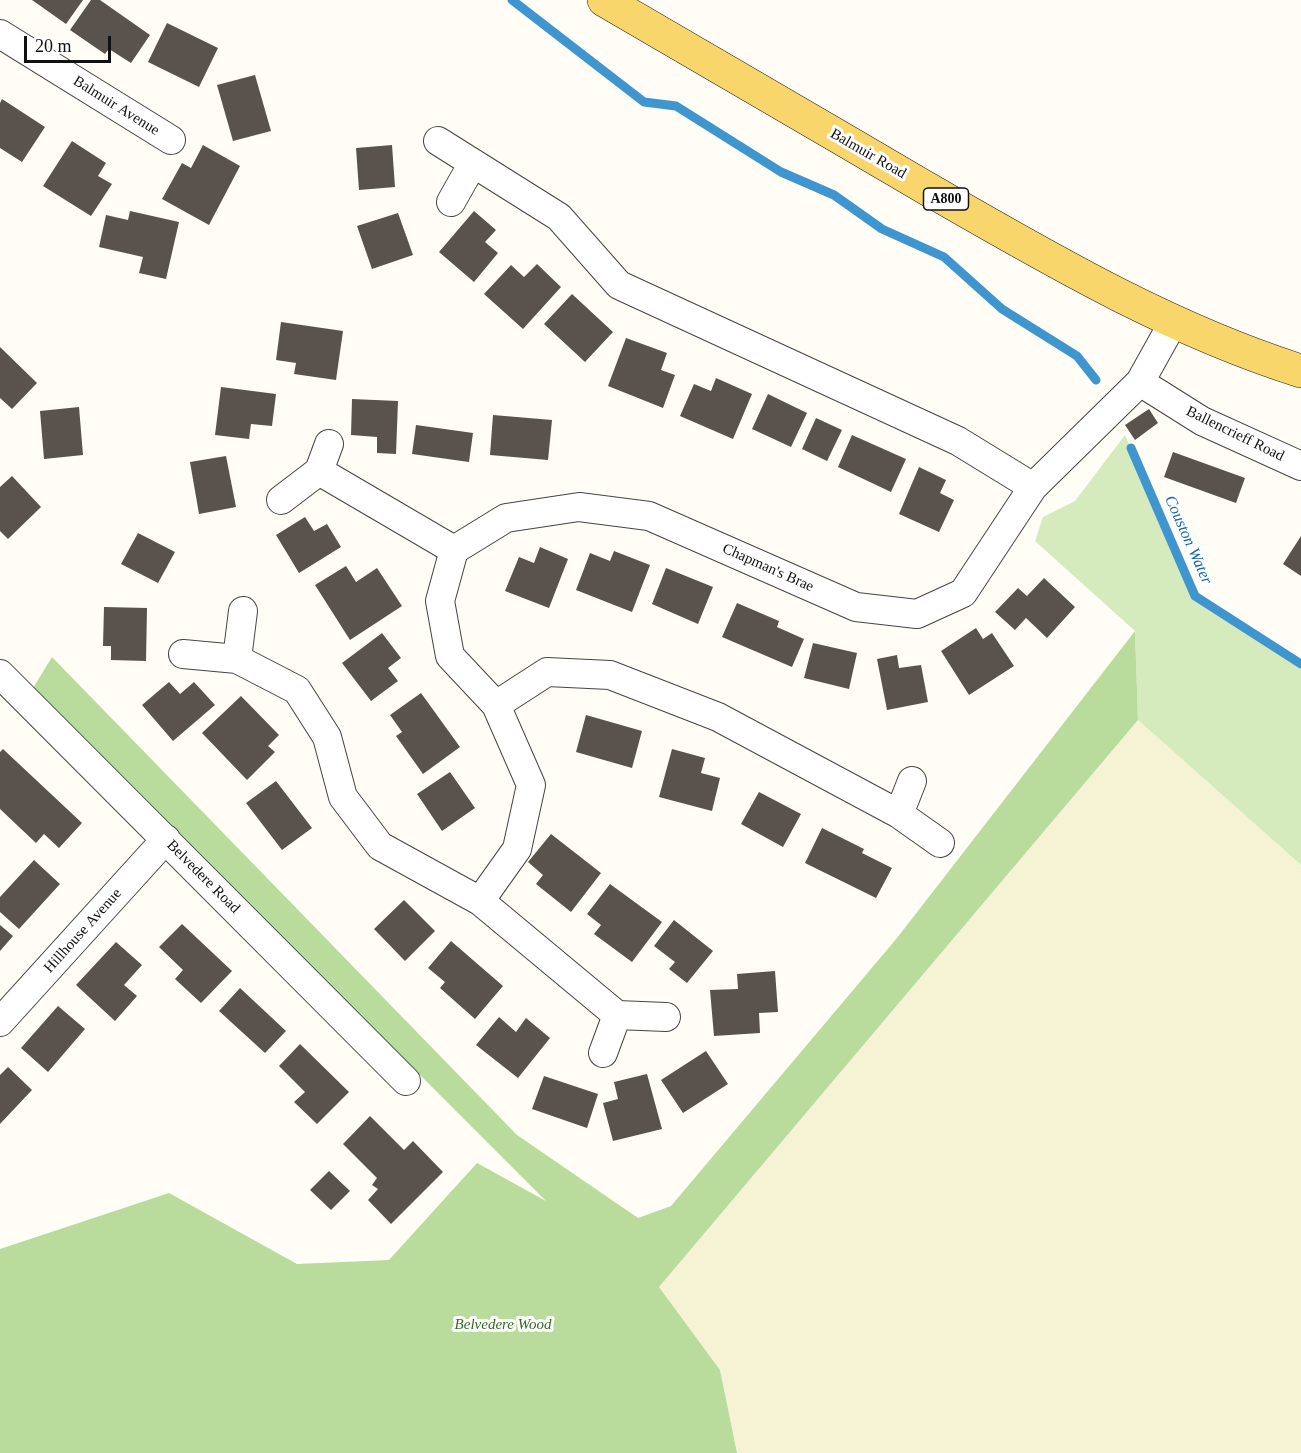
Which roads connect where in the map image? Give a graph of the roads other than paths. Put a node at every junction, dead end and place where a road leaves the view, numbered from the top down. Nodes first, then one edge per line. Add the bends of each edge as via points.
1 (604, 0) edge
2 (0, 34) edge
3 (171, 140) dead end
4 (438, 141) dead end
5 (473, 164) junction
6 (451, 202) dead end
7 (1174, 321) junction
8 (1301, 371) edge
9 (1140, 382) junction
10 (329, 444) dead end
11 (1301, 466) edge
12 (319, 471) junction
13 (1033, 487) junction
14 (281, 500) dead end
15 (454, 550) junction
16 (243, 611) dead end
17 (183, 654) dead end
18 (237, 659) junction
19 (0, 674) edge
20 (496, 705) junction
21 (912, 781) dead end
22 (899, 814) junction
23 (165, 839) junction
24 (940, 843) dead end
25 (480, 902) junction
26 (617, 1015) junction
27 (666, 1017) dead end
28 (0, 1022) edge
29 (603, 1053) dead end
30 (406, 1081) dead end

1 - 7 main road, Balmuir Road / A800 via 1041,255
2 - 3 street, Balmuir Avenue
4 - 5 street
5 - 6 street
5 - 13 street via 559,217 619,285 958,441
7 - 8 main road, Balmuir Road / A800
7 - 9 street, Chapman's Brae
9 - 11 street, Ballencrieff Road via 1202,422
9 - 13 street, Chapman's Brae
10 - 12 street
12 - 14 street
12 - 15 street
13 - 15 street, Chapman's Brae via 963,593 918,614 856,607 649,516 579,507 507,518
15 - 20 street via 440,601 450,656
16 - 18 street
17 - 18 street
18 - 25 street via 297,690 327,737 343,798 380,846
19 - 23 street, Belvedere Road
20 - 22 street via 547,672 610,675 718,717
20 - 25 street via 531,785 517,849
21 - 22 street
22 - 24 street
23 - 28 street, Hillhouse Avenue
23 - 30 street, Belvedere Road
25 - 26 street
26 - 27 street
26 - 29 street

